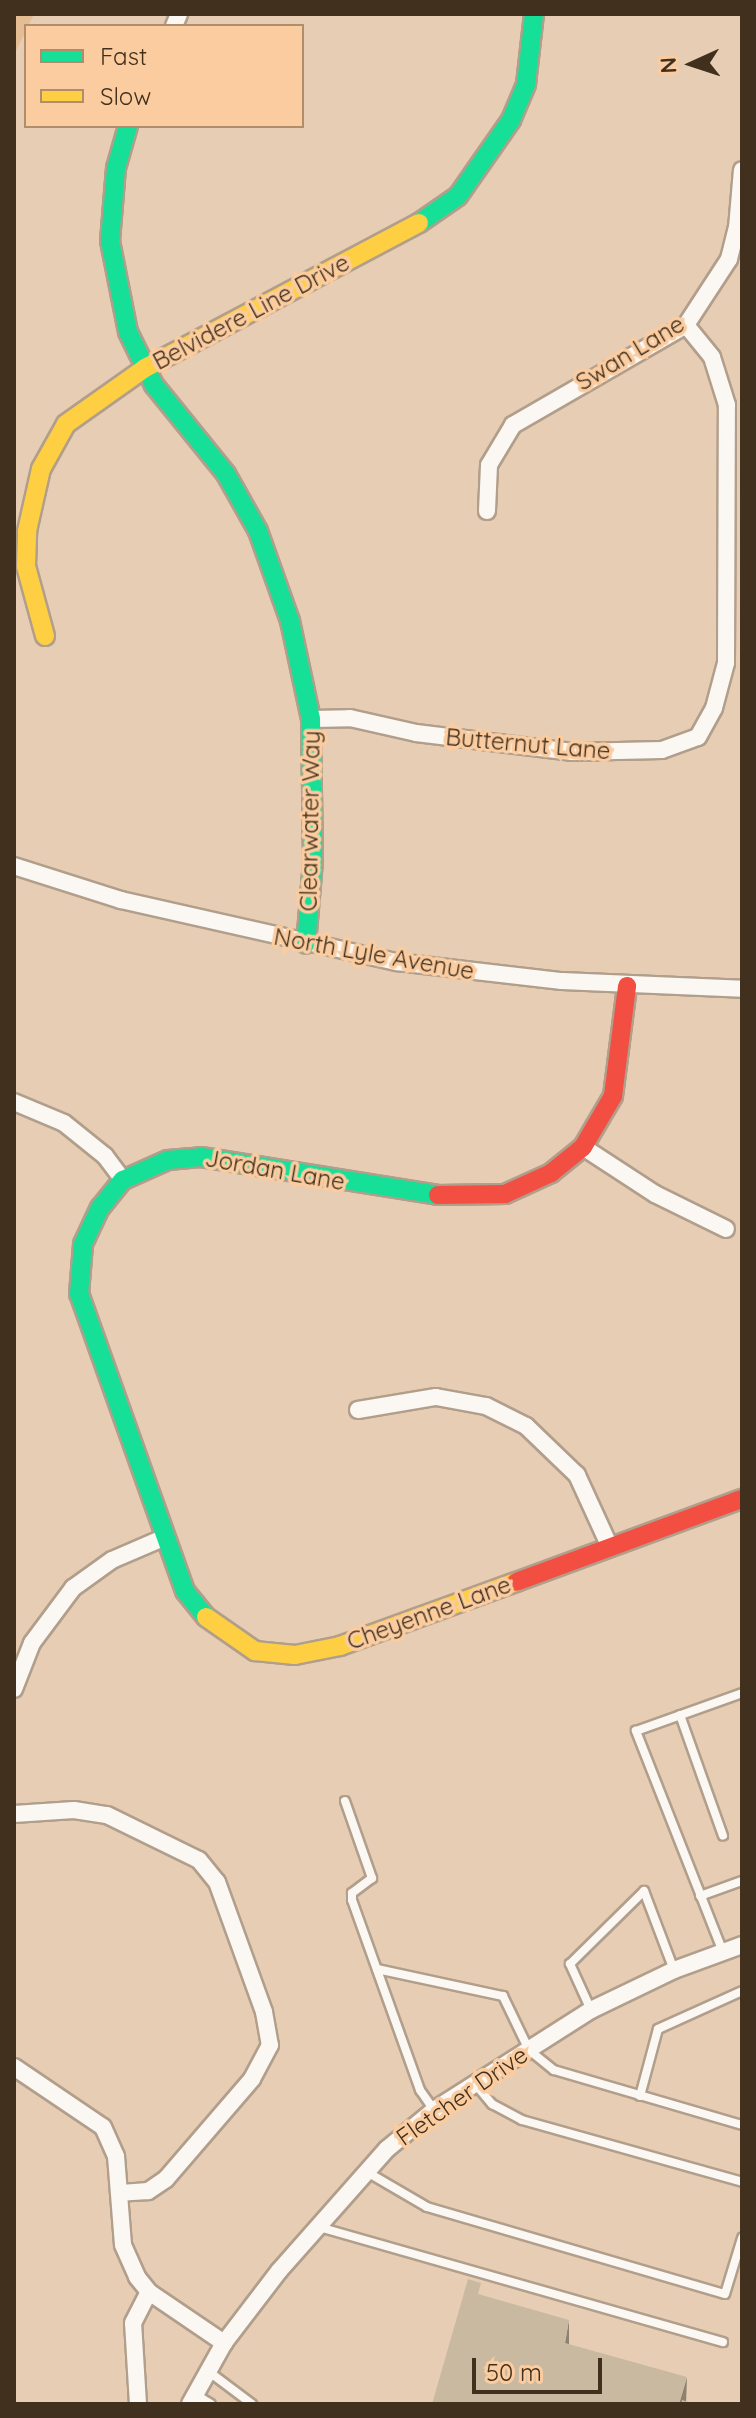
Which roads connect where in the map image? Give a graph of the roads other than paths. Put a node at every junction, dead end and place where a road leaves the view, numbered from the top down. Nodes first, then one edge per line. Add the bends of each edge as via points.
1 (534, 14) edge
2 (127, 128) edge
3 (742, 170) edge
4 (686, 325) junction
5 (145, 368) junction
6 (487, 511) dead end
7 (45, 636) dead end
8 (311, 719) junction
9 (14, 866) edge
10 (306, 944) junction
11 (627, 986) junction
12 (742, 989) edge
13 (14, 1102) edge
14 (583, 1147) junction
15 (123, 1180) junction
16 (726, 1229) dead end
17 (358, 1410) dead end
18 (742, 1499) edge
19 (163, 1538) junction
20 (610, 1547) junction
21 (14, 1689) edge
22 (742, 1693) edge
23 (680, 1715) junction
24 (345, 1801) dead end
25 (14, 1814) edge
26 (723, 1836) dead end
27 (742, 1881) edge
28 (700, 1896) junction
29 (742, 1945) edge
30 (723, 1952) junction
31 (377, 1969) junction
32 (674, 1970) junction
33 (742, 1991) edge
34 (591, 2010) junction
35 (529, 2050) junction
36 (14, 2067) edge
37 (476, 2085) junction
38 (640, 2096) junction
39 (434, 2110) junction
40 (742, 2125) edge
41 (366, 2172) junction
42 (742, 2182) edge
43 (121, 2193) junction
44 (318, 2227) junction
45 (742, 2238) edge
46 (149, 2292) junction
47 (723, 2342) dead end
48 (224, 2343) junction
49 (208, 2371) junction
50 (192, 2399) edge
51 (138, 2404) edge
52 (211, 2404) edge
53 (252, 2404) edge

1 - 5 street, Belvidere Line Drive via 526,84 511,120 458,196 439,213
2 - 5 street, Clearwater Way via 116,168 110,241 117,296
3 - 4 street, Swan Lane via 729,259
4 - 6 street, Swan Lane via 513,425 489,465
4 - 8 street, Butternut Lane via 712,357 727,405 726,663 714,708 698,737 662,750 573,752 430,735 350,718
5 - 7 street, Belvidere Line Drive via 66,424 41,469 31,496 26,566
5 - 8 street, Clearwater Way via 226,474 258,531 290,621
8 - 10 street, Clearwater Way via 313,861
9 - 10 street, North Lyle Avenue via 121,900
10 - 11 street, North Lyle Avenue via 491,975
11 - 12 street, North Lyle Avenue
11 - 14 street, Jordan Lane via 613,1096
13 - 15 street via 64,1123 105,1156
14 - 15 street, Jordan Lane via 526,1187 481,1198 432,1196 201,1157 153,1164
14 - 16 street via 655,1194
15 - 19 street via 91,1226 78,1286
17 - 20 street via 436,1397 486,1406 526,1426 577,1475
18 - 20 street, Cheyenne Lane
19 - 20 street, Cheyenne Lane via 194,1608 215,1628 255,1651 295,1655 340,1646
19 - 21 street via 112,1560 73,1588 32,1643
22 - 23 lane
23 - 26 lane
23 - 28 lane via 636,1731
24 - 31 lane via 372,1878 352,1893 352,1900
25 - 43 street via 74,1810 107,1815 199,1860 217,1882 264,2012 270,2045 252,2079 166,2179 148,2191
27 - 28 lane
28 - 30 lane
29 - 30 street, Fletcher Drive
30 - 32 street, Fletcher Drive
31 - 35 lane via 503,1996
31 - 39 lane via 420,2090
32 - 34 street, Fletcher Drive
32 - 34 lane via 644,1891 570,1964
33 - 38 lane via 658,2029
34 - 35 street, Fletcher Drive
35 - 37 street, Fletcher Drive
35 - 38 lane via 554,2070
36 - 43 street via 103,2127 116,2156
37 - 39 street, Fletcher Drive
37 - 42 lane via 492,2104 522,2120
38 - 40 lane
39 - 41 street, Fletcher Drive
41 - 44 street, Fletcher Drive
41 - 45 lane via 427,2207 725,2294
43 - 46 street via 123,2245
44 - 47 lane
44 - 48 street, Fletcher Drive
46 - 48 street
46 - 51 street via 133,2323
48 - 49 street, Fletcher Drive
49 - 50 street, Fletcher Drive
49 - 53 lane
50 - 52 lane

